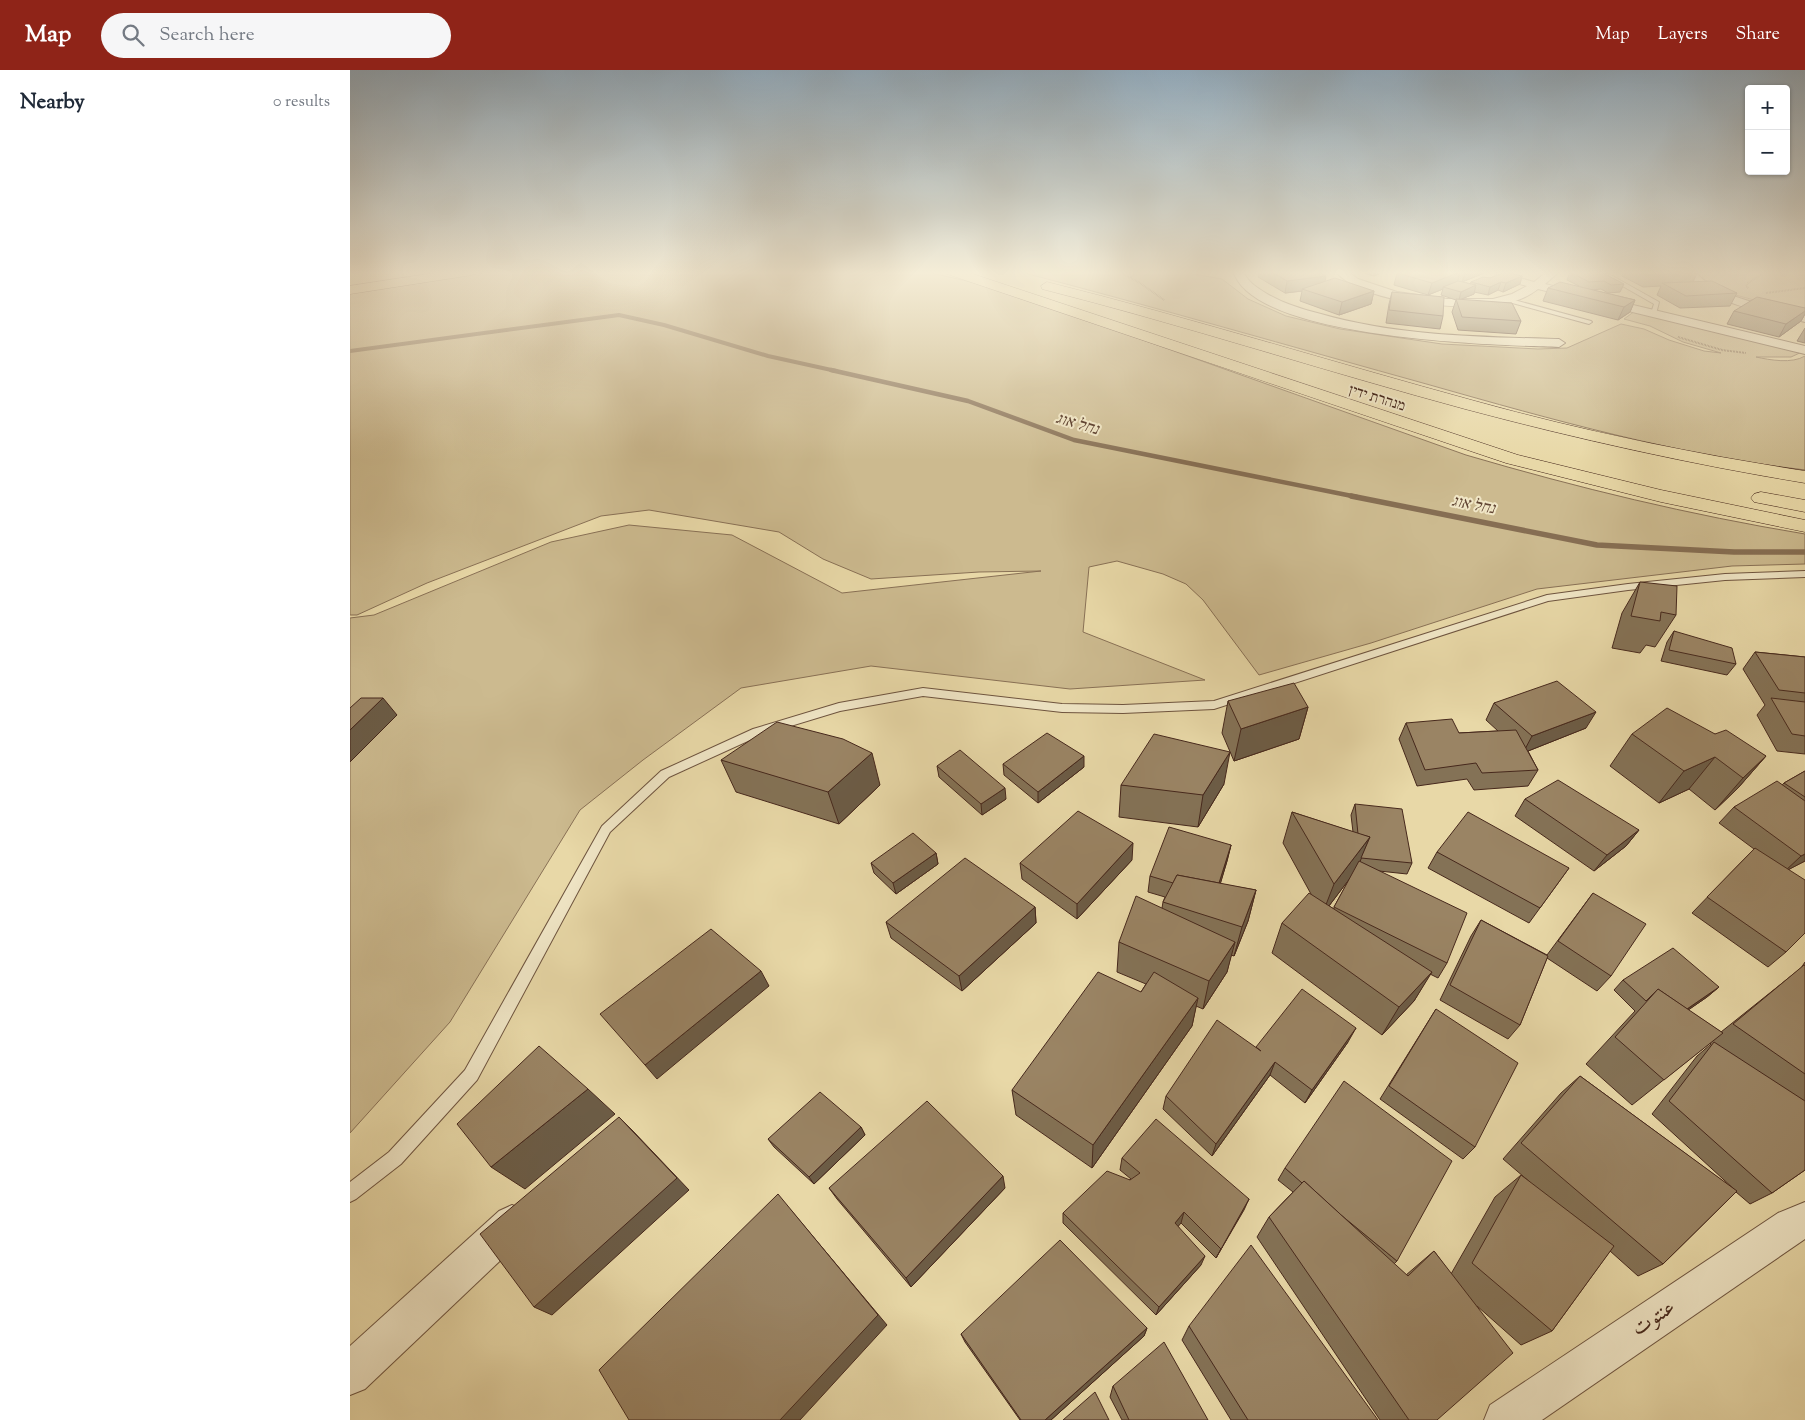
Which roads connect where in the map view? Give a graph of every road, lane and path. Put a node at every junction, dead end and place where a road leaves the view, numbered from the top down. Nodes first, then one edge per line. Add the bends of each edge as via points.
1 (1140, 334) edge
2 (1167, 334) edge
3 (1202, 334) edge
4 (1223, 334) edge
5 (1420, 334) edge
6 (1740, 334) edge
7 (1559, 343) dead end
8 (1805, 350) edge
9 (1424, 414) dead end
10 (1490, 435) dead end
11 (1653, 476) dead end
12 (1805, 477) edge
13 (1740, 494) dead end
14 (1805, 494) edge
15 (1805, 506) edge
16 (1805, 526) edge
17 (1805, 574) edge
18 (350, 1193) edge
19 (538, 1201) edge
20 (1805, 1220) edge
21 (350, 1374) edge
22 (1505, 1420) edge

1 - 16 highway via 1512,459 1661,496
2 - 9 highway, מנהרת ידין
3 - 14 highway, מנהרת ידין via 1513,429 1677,470
4 - 12 highway, מנהרת ידין via 1470,405 1588,435 1717,463
5 - 7 street
6 - 8 street
10 - 11 highway
13 - 15 highway
17 - 18 lane via 1725,577 1547,598 1214,705 1062,708 923,692 839,707 757,732 665,774 606,829 471,1075 395,1158
19 - 21 street
20 - 22 street, عنتوت via 1791,1226

